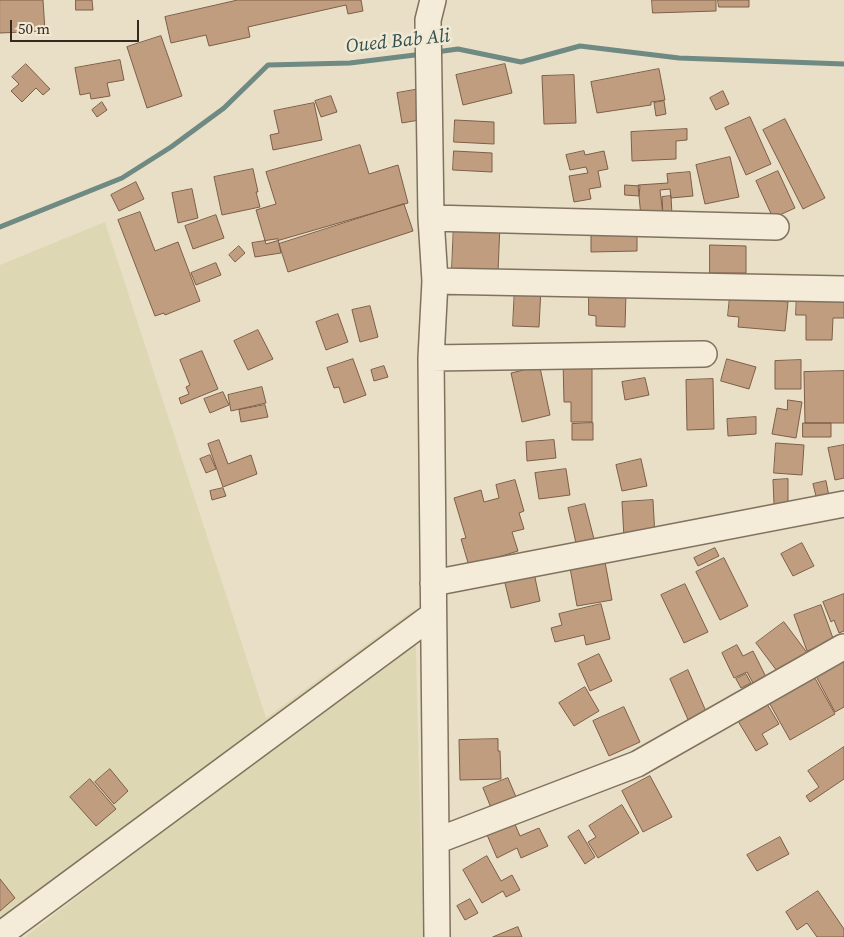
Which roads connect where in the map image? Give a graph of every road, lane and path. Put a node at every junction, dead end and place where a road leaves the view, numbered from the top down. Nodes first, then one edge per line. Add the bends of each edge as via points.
1 (430, 10) edge
2 (432, 218) junction
3 (776, 227) dead end
4 (435, 281) junction
5 (844, 289) edge
6 (704, 354) dead end
7 (431, 358) junction
8 (844, 504) edge
9 (433, 583) junction
10 (433, 615) junction
11 (843, 647) edge
12 (436, 841) junction
13 (0, 936) edge
14 (437, 937) edge

1 - 2 street
2 - 3 street
2 - 4 street
4 - 5 street
4 - 7 street
6 - 7 street
7 - 9 street
8 - 9 street
9 - 10 street
10 - 12 street
10 - 13 street
11 - 12 street via 637,764
12 - 14 street

